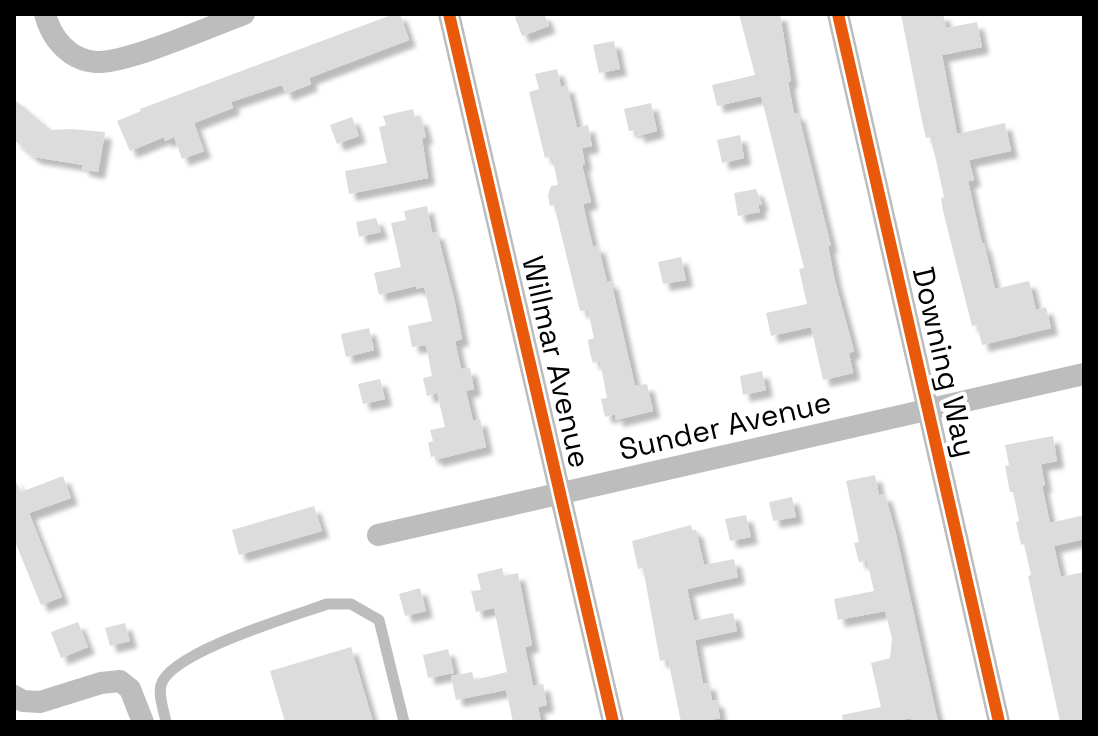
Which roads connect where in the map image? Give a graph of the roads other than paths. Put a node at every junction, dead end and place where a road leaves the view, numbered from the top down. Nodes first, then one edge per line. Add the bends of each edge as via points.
1 (45, 14) edge
2 (244, 14) edge
3 (449, 14) edge
4 (838, 14) edge
5 (1084, 374) edge
6 (928, 411) junction
7 (560, 494) junction
8 (378, 535) dead end
9 (14, 696) edge
10 (143, 722) edge
11 (166, 722) edge
12 (404, 722) edge
13 (613, 722) edge
14 (999, 722) edge

1 - 2 street via 63,47 96,62 118,60
3 - 7 street, Willmar Avenue
4 - 6 street, Downing Way
5 - 6 street, Sunder Avenue
6 - 7 street, Sunder Avenue
6 - 14 street, Downing Way
7 - 8 street, Sunder Avenue
7 - 13 street, Willmar Avenue
9 - 10 street via 40,702 120,681 130,689
11 - 12 lane via 161,686 187,657 327,604 351,604 379,620

